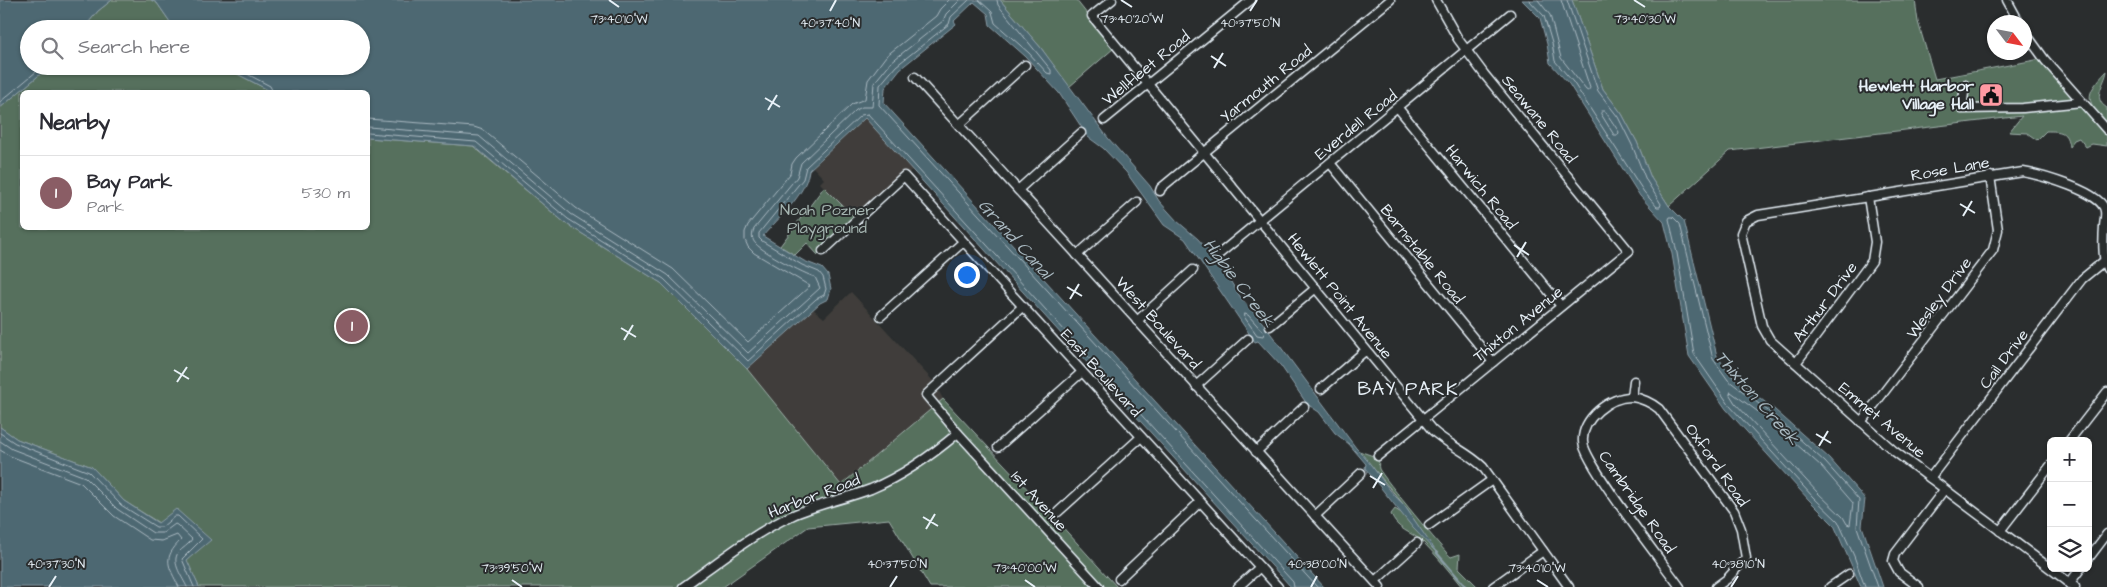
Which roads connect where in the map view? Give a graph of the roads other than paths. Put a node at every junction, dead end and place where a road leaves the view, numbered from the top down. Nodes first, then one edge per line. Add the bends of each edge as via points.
1 (1112, 0) edge
2 (1251, 0) edge
3 (1390, 0) edge
4 (1436, 0) edge
5 (2007, 0) edge
6 (1510, 14) dead end
7 (2015, 15) edge
8 (2032, 42) edge
9 (1468, 51) junction
10 (1025, 65) dead end
11 (915, 77) dead end
12 (1149, 84) junction
13 (1964, 86) dead end
14 (2080, 100) junction
15 (1398, 108) junction
16 (1104, 120) dead end
17 (959, 125) junction
18 (2107, 130) edge
19 (1081, 133) dead end
20 (1204, 152) junction
21 (1330, 164) junction
22 (1990, 176) junction
23 (1018, 190) junction
24 (1160, 190) dead end
25 (1868, 197) junction
26 (1137, 202) dead end
27 (1260, 220) junction
28 (1742, 226) joint
29 (963, 242) junction
30 (1630, 250) joint
31 (823, 251) dead end
32 (1077, 255) junction
33 (1218, 256) dead end
34 (2104, 261) junction
35 (2107, 269) edge
36 (1194, 270) dead end
37 (1316, 288) junction
38 (1561, 306) junction
39 (1022, 307) junction
40 (881, 316) dead end
41 (1137, 321) junction
42 (1270, 326) dead end
43 (1248, 340) dead end
44 (1366, 350) junction
45 (1493, 362) junction
46 (1796, 363) junction
47 (1082, 372) junction
48 (1634, 381) dead end
49 (1196, 386) junction
50 (1321, 389) dead end
51 (2107, 392) edge
52 (1632, 397) junction
53 (1304, 407) dead end
54 (1424, 419) junction
55 (1861, 422) junction
56 (958, 433) junction
57 (1141, 437) junction
58 (2072, 437) edge
59 (998, 447) dead end
60 (1256, 452) junction
61 (1378, 456) dead end
62 (2047, 470) edge
63 (1361, 473) dead end
64 (1930, 478) junction
65 (1492, 480) junction
66 (1944, 490) junction
67 (1200, 502) junction
68 (1058, 512) dead end
69 (1315, 516) junction
70 (1429, 525) dead end
71 (2000, 531) junction
72 (2107, 534) edge
73 (1417, 542) dead end
74 (1544, 551) junction
75 (2092, 554) edge
76 (1260, 567) junction
77 (2079, 572) edge
78 (1849, 574) dead end
79 (1119, 579) dead end
80 (1374, 581) junction
81 (2072, 585) edge
82 (682, 587) edge
83 (1099, 587) edge
84 (1238, 587) edge
85 (1278, 587) edge
86 (1380, 587) edge
87 (1493, 587) edge
88 (1569, 587) edge
89 (1680, 587) edge
90 (1716, 587) edge
91 (1830, 587) edge
92 (1919, 587) edge

1 - 12 street, Hewlett Point Avenue via 1092,16
2 - 12 street, Wellfleet Road
3 - 20 street, Yarmouth Road
4 - 9 street, Seawane Road
5 - 7 street
6 - 9 street, Everdell Road
8 - 14 street
9 - 15 street, Everdell Road
9 - 30 street, Seawane Road
10 - 17 street
11 - 17 street, West Boulevard
12 - 16 street, Wellfleet Road
12 - 20 street, Hewlett Point Avenue
13 - 14 street via 1962,109 2022,108
14 - 18 street
15 - 21 street, Everdell Road
15 - 38 street, Harwich Road
17 - 23 street, West Boulevard
19 - 23 street
20 - 24 street, Yarmouth Road
20 - 27 street, Hewlett Point Avenue
21 - 27 street, Everdell Road
21 - 45 street, Barnstable Road
22 - 25 street, Rose Lane
22 - 34 street, Rose Lane via 2011,172 2034,174 2097,199 2105,211
22 - 55 street, Wesley Drive via 1998,230 1994,250
23 - 32 street, West Boulevard
25 - 28 street, Rose Lane via 1758,215
25 - 46 street, Arthur Drive via 1875,242 1872,261
26 - 32 street
27 - 33 street, Everdell Road
27 - 37 street, Hewlett Point Avenue
28 - 46 street, Emmet Avenue via 1762,326 1770,340
29 - 31 street, East Boulevard via 904,176
29 - 39 street, East Boulevard
29 - 40 street
30 - 38 street, Thixton Avenue
32 - 41 street, West Boulevard
34 - 35 street
34 - 64 street, Cail Drive via 2082,279
36 - 41 street
37 - 42 street
37 - 44 street, Hewlett Point Avenue
38 - 45 street, Thixton Avenue
39 - 47 street, East Boulevard
39 - 56 street, 1st Avenue via 926,395
41 - 49 street, West Boulevard
43 - 49 street
44 - 50 street
44 - 54 street, Hewlett Point Avenue
45 - 54 street, Thixton Avenue
46 - 55 street, Emmet Avenue
47 - 57 street, East Boulevard
47 - 59 street
48 - 52 street
49 - 60 street, West Boulevard
51 - 58 street
52 - 89 street, Cambridge Road via 1612,401 1596,414 1584,431 1582,441 1598,472
52 - 90 street, Oxford Road via 1651,403 1668,420 1737,517 1746,558
53 - 60 street
54 - 61 street, Thixton Avenue
54 - 65 street, Hewlett Point Avenue via 1442,439 1478,462
55 - 64 street, Emmet Avenue
56 - 82 street, Harbor Road via 930,457 899,476 792,515 753,536
56 - 83 street, 1st Avenue
57 - 67 street, East Boulevard
57 - 68 street
60 - 69 street, West Boulevard
62 - 71 street
63 - 69 street
64 - 66 street, Emmet Avenue
65 - 70 street
65 - 74 street, Hewlett Point Avenue
66 - 71 street, Emmet Avenue
66 - 92 street via 1893,561 1899,572
67 - 76 street, East Boulevard
67 - 79 street
69 - 80 street, West Boulevard
71 - 81 street, Emmet Avenue
72 - 75 street
73 - 80 street
74 - 87 street
74 - 88 street, Hewlett Point Avenue
76 - 84 street
76 - 85 street, East Boulevard
77 - 81 street
78 - 91 street
80 - 86 street, West Boulevard

